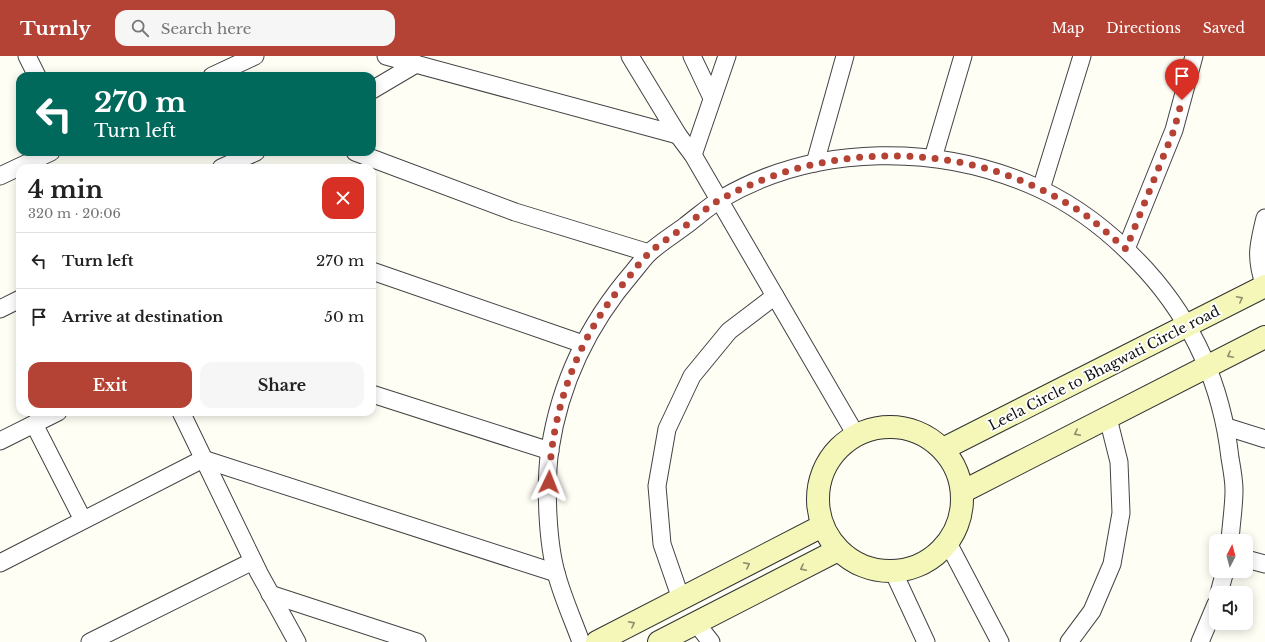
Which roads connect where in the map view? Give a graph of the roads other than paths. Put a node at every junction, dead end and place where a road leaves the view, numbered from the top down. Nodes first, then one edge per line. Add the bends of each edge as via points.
1 (27, 56) edge
2 (255, 56) edge
3 (386, 56) edge
4 (630, 56) edge
5 (692, 56) edge
6 (727, 56) edge
7 (846, 56) edge
8 (963, 56) edge
9 (1082, 56) edge
10 (1194, 56) edge
11 (416, 64) junction
12 (35, 72) edge
13 (221, 72) edge
14 (376, 88) edge
15 (712, 98) junction
16 (678, 135) junction
17 (693, 155) junction
18 (247, 156) edge
19 (366, 156) edge
20 (49, 158) edge
21 (933, 158) junction
22 (815, 163) junction
23 (33, 164) edge
24 (230, 164) edge
25 (16, 170) edge
26 (0, 176) edge
27 (1041, 190) junction
28 (720, 200) junction
29 (1265, 218) edge
30 (1126, 249) junction
31 (649, 253) junction
32 (376, 272) edge
33 (1265, 286) edge
34 (775, 296) junction
35 (16, 301) edge
36 (0, 309) edge
37 (1188, 325) junction
38 (1265, 337) edge
39 (583, 344) junction
40 (1208, 366) junction
41 (376, 395) edge
42 (50, 416) edge
43 (183, 416) edge
44 (1108, 418) junction
45 (34, 424) junction
46 (1227, 427) junction
47 (856, 435) junction
48 (1265, 439) edge
49 (0, 441) edge
50 (943, 449) junction
51 (550, 451) junction
52 (204, 459) junction
53 (962, 492) junction
54 (83, 520) junction
55 (822, 526) junction
56 (1231, 534) edge
57 (948, 543) junction
58 (838, 550) junction
59 (253, 560) junction
60 (1253, 561) edge
61 (0, 563) edge
62 (1265, 564) edge
63 (893, 571) junction
64 (556, 573) junction
65 (270, 594) junction
66 (681, 599) junction
67 (1209, 621) edge
68 (696, 623) junction
69 (90, 642) edge
70 (298, 642) edge
71 (417, 642) edge
72 (581, 642) edge
73 (597, 642) edge
74 (659, 642) edge
75 (711, 642) edge
76 (926, 642) edge
77 (1000, 642) edge
78 (1069, 642) edge
79 (1200, 642) edge

1 - 12 street
2 - 13 street
3 - 11 street
4 - 16 street
5 - 15 street
6 - 15 street
7 - 22 street
8 - 21 street
9 - 27 street
10 - 30 street via 1174,130
11 - 14 street
11 - 16 street
15 - 17 street
16 - 17 street
17 - 28 street
18 - 24 street
19 - 31 street via 515,212
20 - 23 street
21 - 22 street via 874,155
21 - 27 street via 988,169
22 - 28 street via 766,178
25 - 26 street
27 - 30 street via 1086,216
28 - 31 street
28 - 34 street
29 - 33 street via 1258,247 1258,262
30 - 37 street via 1160,285
31 - 39 street via 612,296
32 - 39 street
37 -> 33 street, Leela Circle to Bhagwati Circle road
34 - 47 street
34 - 66 street via 728,331 692,376 667,429 657,486 661,537
35 - 36 street
37 - 40 street
37 - 50 street, Leela Circle to Bhagwati Circle road
38 -> 40 street
39 - 51 street via 562,396
40 - 44 street
40 - 46 street
41 - 51 street
42 - 45 street
43 - 52 street
44 -> 53 street
44 - 78 street via 1119,462 1121,513 1112,564 1092,611
45 - 49 street
45 - 54 street
46 - 48 street
46 - 56 street via 1234,490
47 - 50 street via 873,429 892,427 911,430 928,437
47 - 55 street via 839,448 826,465 819,484 818,506
50 - 53 street via 959,476
51 - 64 street via 548,512
52 - 54 street
52 - 59 street
52 - 64 street
53 - 57 street via 962,510 957,527
54 - 61 street
55 - 58 street
66 -> 55 street
57 - 63 street via 933,557 914,568
57 - 77 street
58 - 63 street via 854,562 873,569
58 -> 68 street
59 - 65 street
59 - 69 street
60 - 62 street
63 - 76 street
64 - 72 street
65 - 70 street
65 - 71 street
73 -> 66 street
67 - 79 street
68 - 74 street
68 - 75 street

